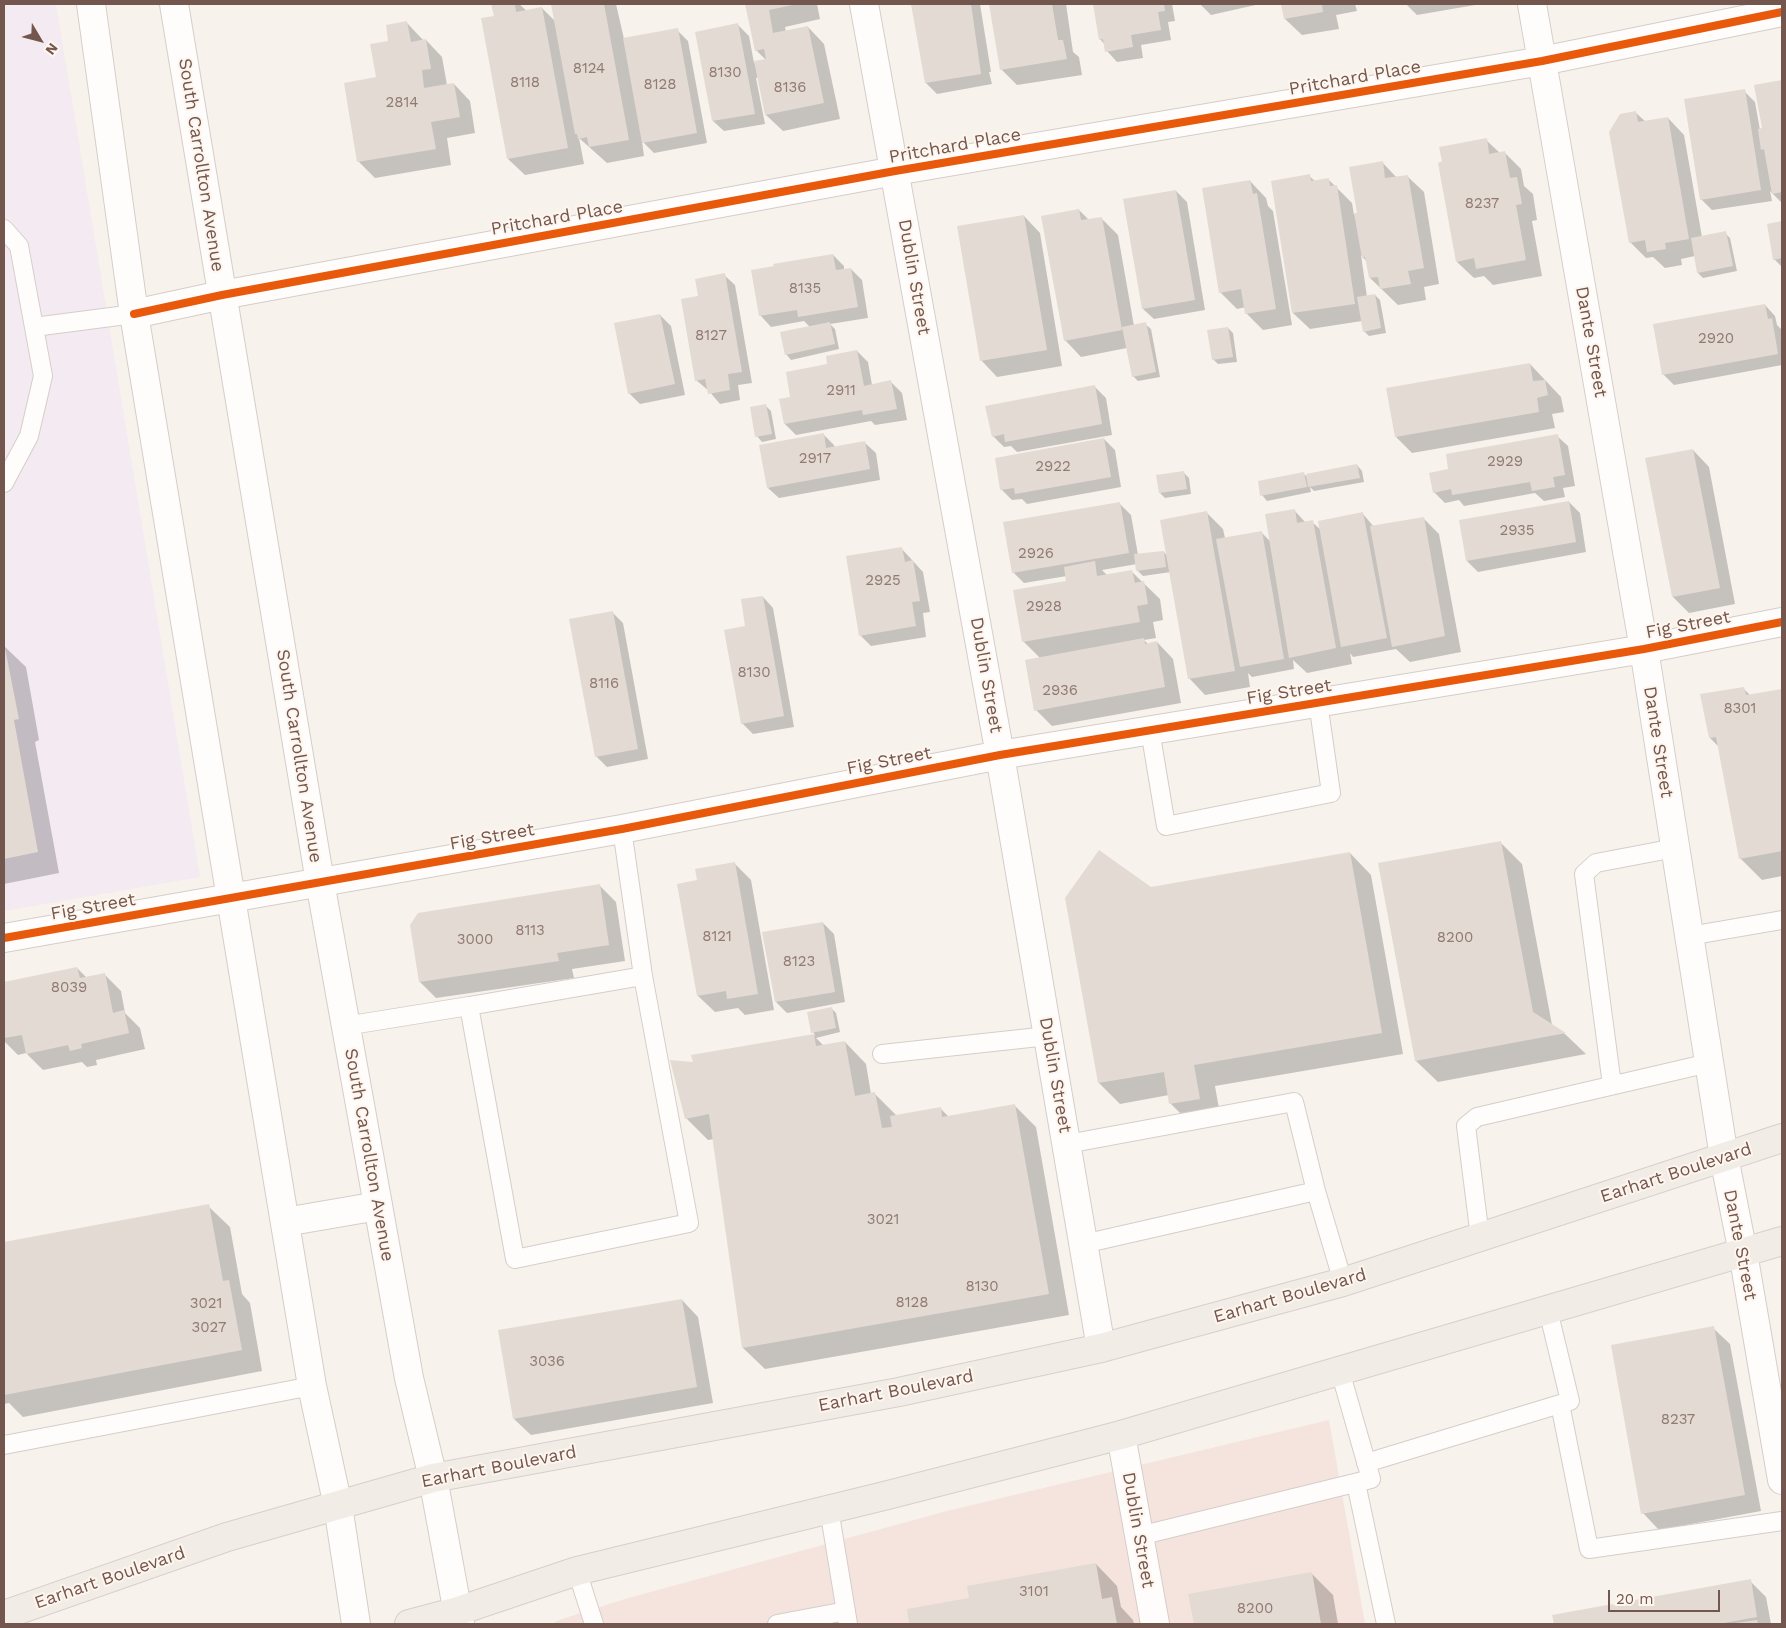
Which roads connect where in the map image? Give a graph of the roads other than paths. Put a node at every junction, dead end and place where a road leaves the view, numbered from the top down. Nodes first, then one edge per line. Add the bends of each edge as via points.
1 (91, 4) edge
2 (174, 4) edge
3 (864, 4) edge
4 (1532, 4) edge
5 (1782, 12) edge
6 (1542, 61) junction
7 (895, 171) junction
8 (4, 229) edge
9 (222, 295) junction
10 (134, 314) junction
11 (34, 327) junction
12 (4, 483) edge
13 (1782, 622) edge
14 (1644, 649) junction
15 (1318, 702) junction
16 (1150, 730) junction
17 (1000, 755) junction
18 (622, 829) junction
19 (1675, 848) junction
20 (320, 882) junction
21 (231, 898) junction
22 (1782, 920) edge
23 (1689, 936) junction
24 (4, 938) edge
25 (643, 976) junction
26 (469, 1006) junction
27 (345, 1026) junction
28 (1048, 1036) junction
29 (882, 1054) dead end
30 (1709, 1063) junction
31 (1612, 1085) junction
32 (1782, 1138) edge
33 (1066, 1144) junction
34 (1724, 1157) junction
35 (1316, 1191) junction
36 (378, 1206) junction
37 (285, 1222) junction
38 (1480, 1238) junction
39 (1782, 1241) edge
40 (1083, 1244) junction
41 (1743, 1253) junction
42 (1343, 1282) junction
43 (1548, 1310) junction
44 (1101, 1348) junction
45 (1340, 1371) junction
46 (312, 1386) junction
47 (1560, 1404) junction
48 (1122, 1436) junction
49 (4, 1445) edge
50 (1366, 1463) junction
51 (434, 1478) junction
52 (1782, 1480) edge
53 (1356, 1483) junction
54 (338, 1506) junction
55 (829, 1509) junction
56 (1782, 1521) edge
57 (1139, 1536) junction
58 (577, 1571) junction
59 (4, 1615) edge
60 (459, 1618) edge
61 (847, 1618) edge
62 (356, 1624) edge
63 (409, 1624) edge
64 (594, 1624) edge
65 (777, 1624) edge
66 (1156, 1624) edge
67 (1386, 1624) edge

1 - 10 street
2 - 9 street, South Carrollton Avenue
3 - 7 street, Dublin Street
4 - 6 street, Dante Street
5 - 6 street, Pritchard Place
6 - 7 street, Pritchard Place
6 - 14 street, Dante Street
7 - 9 street, Pritchard Place
7 - 17 street, Dublin Street
8 - 11 lane via 18,246
9 - 10 street, Pritchard Place
9 - 20 street, South Carrollton Avenue
10 - 11 lane
10 - 21 street
11 - 12 lane via 43,376 29,436
13 - 14 street, Fig Street
14 - 15 street, Fig Street
14 - 19 street, Dante Street
15 - 16 street, Fig Street
15 - 16 lane via 1331,793 1166,826
16 - 17 street, Fig Street
17 - 18 street, Fig Street
17 - 28 street, Dublin Street
18 - 20 street, Fig Street
18 - 25 lane
19 - 23 street, Dante Street
19 - 31 lane via 1596,863 1584,874
20 - 21 street, Fig Street
20 - 27 street, South Carrollton Avenue
21 - 24 street, Fig Street
21 - 37 street
22 - 23 lane
23 - 30 street, Dante Street
25 - 26 lane
25 - 26 lane via 689,1223 515,1259
26 - 27 lane
27 - 36 street, South Carrollton Avenue
28 - 29 lane
28 - 33 street, Dublin Street
30 - 31 lane
30 - 34 street, Dante Street
31 - 38 lane via 1477,1116 1466,1126
32 - 34 main road, Earhart Boulevard
33 - 35 lane via 1294,1102
33 - 40 street, Dublin Street
34 - 38 main road, Earhart Boulevard
34 - 41 street, Dante Street
35 - 40 lane
35 - 42 lane
36 - 37 street
36 - 51 street, South Carrollton Avenue via 409,1378
37 - 46 street
38 - 42 main road, Earhart Boulevard
39 - 41 main road
40 - 44 street, Dublin Street
41 - 43 main road
41 - 52 street, Dante Street
42 - 44 main road, Earhart Boulevard
43 - 45 main road
43 - 47 lane via 1570,1401
44 - 51 main road, Earhart Boulevard via 899,1392
45 - 48 main road
45 - 50 lane
46 - 49 lane
46 - 54 street
47 - 50 lane
47 - 56 lane via 1590,1549
48 - 55 main road
48 - 57 street, Dublin Street
50 - 53 lane via 1371,1479
51 - 54 main road, Earhart Boulevard
51 - 60 street, South Carrollton Avenue
53 - 57 lane
53 - 67 lane
54 - 59 main road, Earhart Boulevard via 227,1537
54 - 62 street
55 - 58 main road
55 - 61 lane
57 - 66 street, Dublin Street
58 - 60 main road
58 - 64 lane
60 - 63 main road
61 - 65 lane

